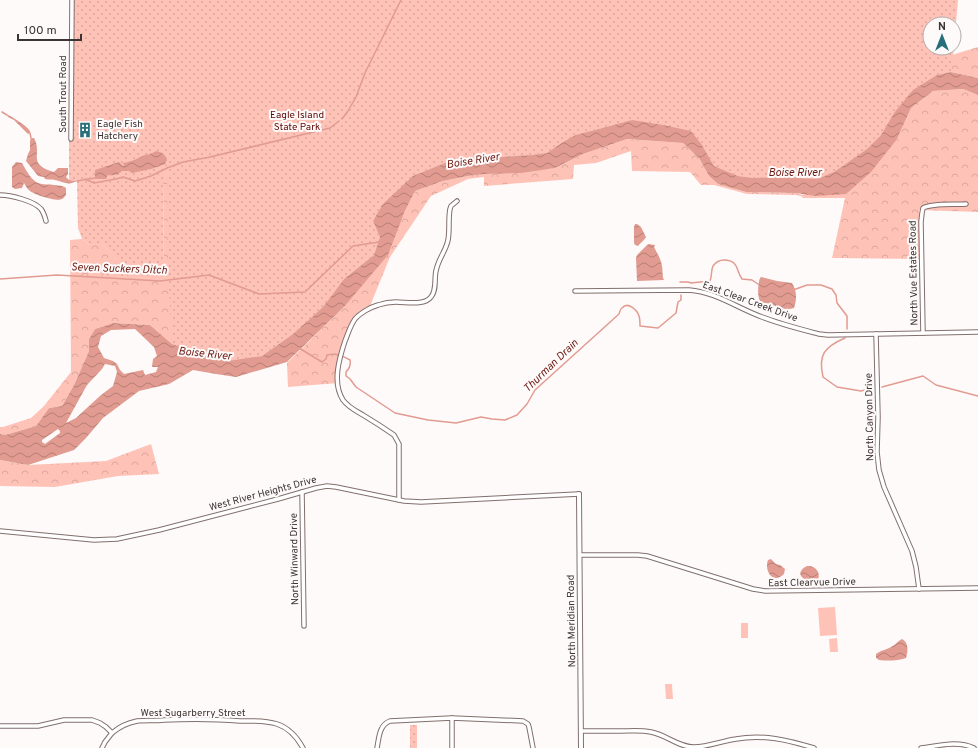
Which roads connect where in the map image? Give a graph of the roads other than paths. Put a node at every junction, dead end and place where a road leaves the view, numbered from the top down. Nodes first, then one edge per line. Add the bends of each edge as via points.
1 (72, 0) edge
2 (71, 139) dead end
3 (0, 195) edge
4 (456, 201) dead end
5 (966, 204) dead end
6 (46, 221) dead end
7 (575, 291) dead end
8 (978, 332) edge
9 (923, 333) junction
10 (876, 334) junction
11 (302, 492) junction
12 (579, 494) joint
13 (399, 500) junction
14 (0, 531) edge
15 (580, 555) junction
16 (978, 588) edge
17 (919, 589) junction
18 (304, 626) dead end
19 (452, 718) junction
20 (0, 726) edge
21 (581, 731) junction
22 (112, 733) junction
23 (102, 748) edge
24 (303, 748) edge
25 (377, 748) edge
26 (452, 748) edge
27 (533, 748) edge
28 (581, 748) edge
29 (693, 748) edge
30 (814, 748) edge
31 (921, 748) edge
32 (974, 748) edge

1 - 2 street, South Trout Road
3 - 6 street via 19,198 38,206 43,211
4 - 13 street via 450,209 448,240 436,268 435,287 431,298 414,303 379,304 356,318 350,328 337,371 344,401 394,435 399,444
5 - 9 street, North Vue Estates Road via 933,205 923,208
7 - 10 street, East Clear Creek Drive via 689,290 716,296 761,317 819,334
8 - 9 street, East Clear Creek Drive
9 - 10 street, East Clear Creek Drive
10 - 17 street, North Canyon Drive via 879,470 912,550
11 - 13 street, West River Heights Drive via 327,486
11 - 14 street, West River Heights Drive via 121,539 94,540
11 - 18 street, North Winward Drive
12 - 13 street, West River Heights Drive via 421,502
12 - 15 street, North Meridian Road
15 - 17 street, East Clearvue Drive via 647,556 765,591
15 - 21 street, North Meridian Road
16 - 17 street, East Clearvue Drive
19 - 25 street via 385,722
19 - 26 street
19 - 27 street via 523,721 528,724
20 - 22 street via 38,726 64,720 92,720
21 - 28 street, North Meridian Road
21 - 29 street via 649,732
22 - 23 street
22 - 24 street, West Sugarberry Street via 136,721 190,719 265,722 277,724 288,730 299,740
29 - 30 street via 756,737 778,738
31 - 32 street via 956,744

